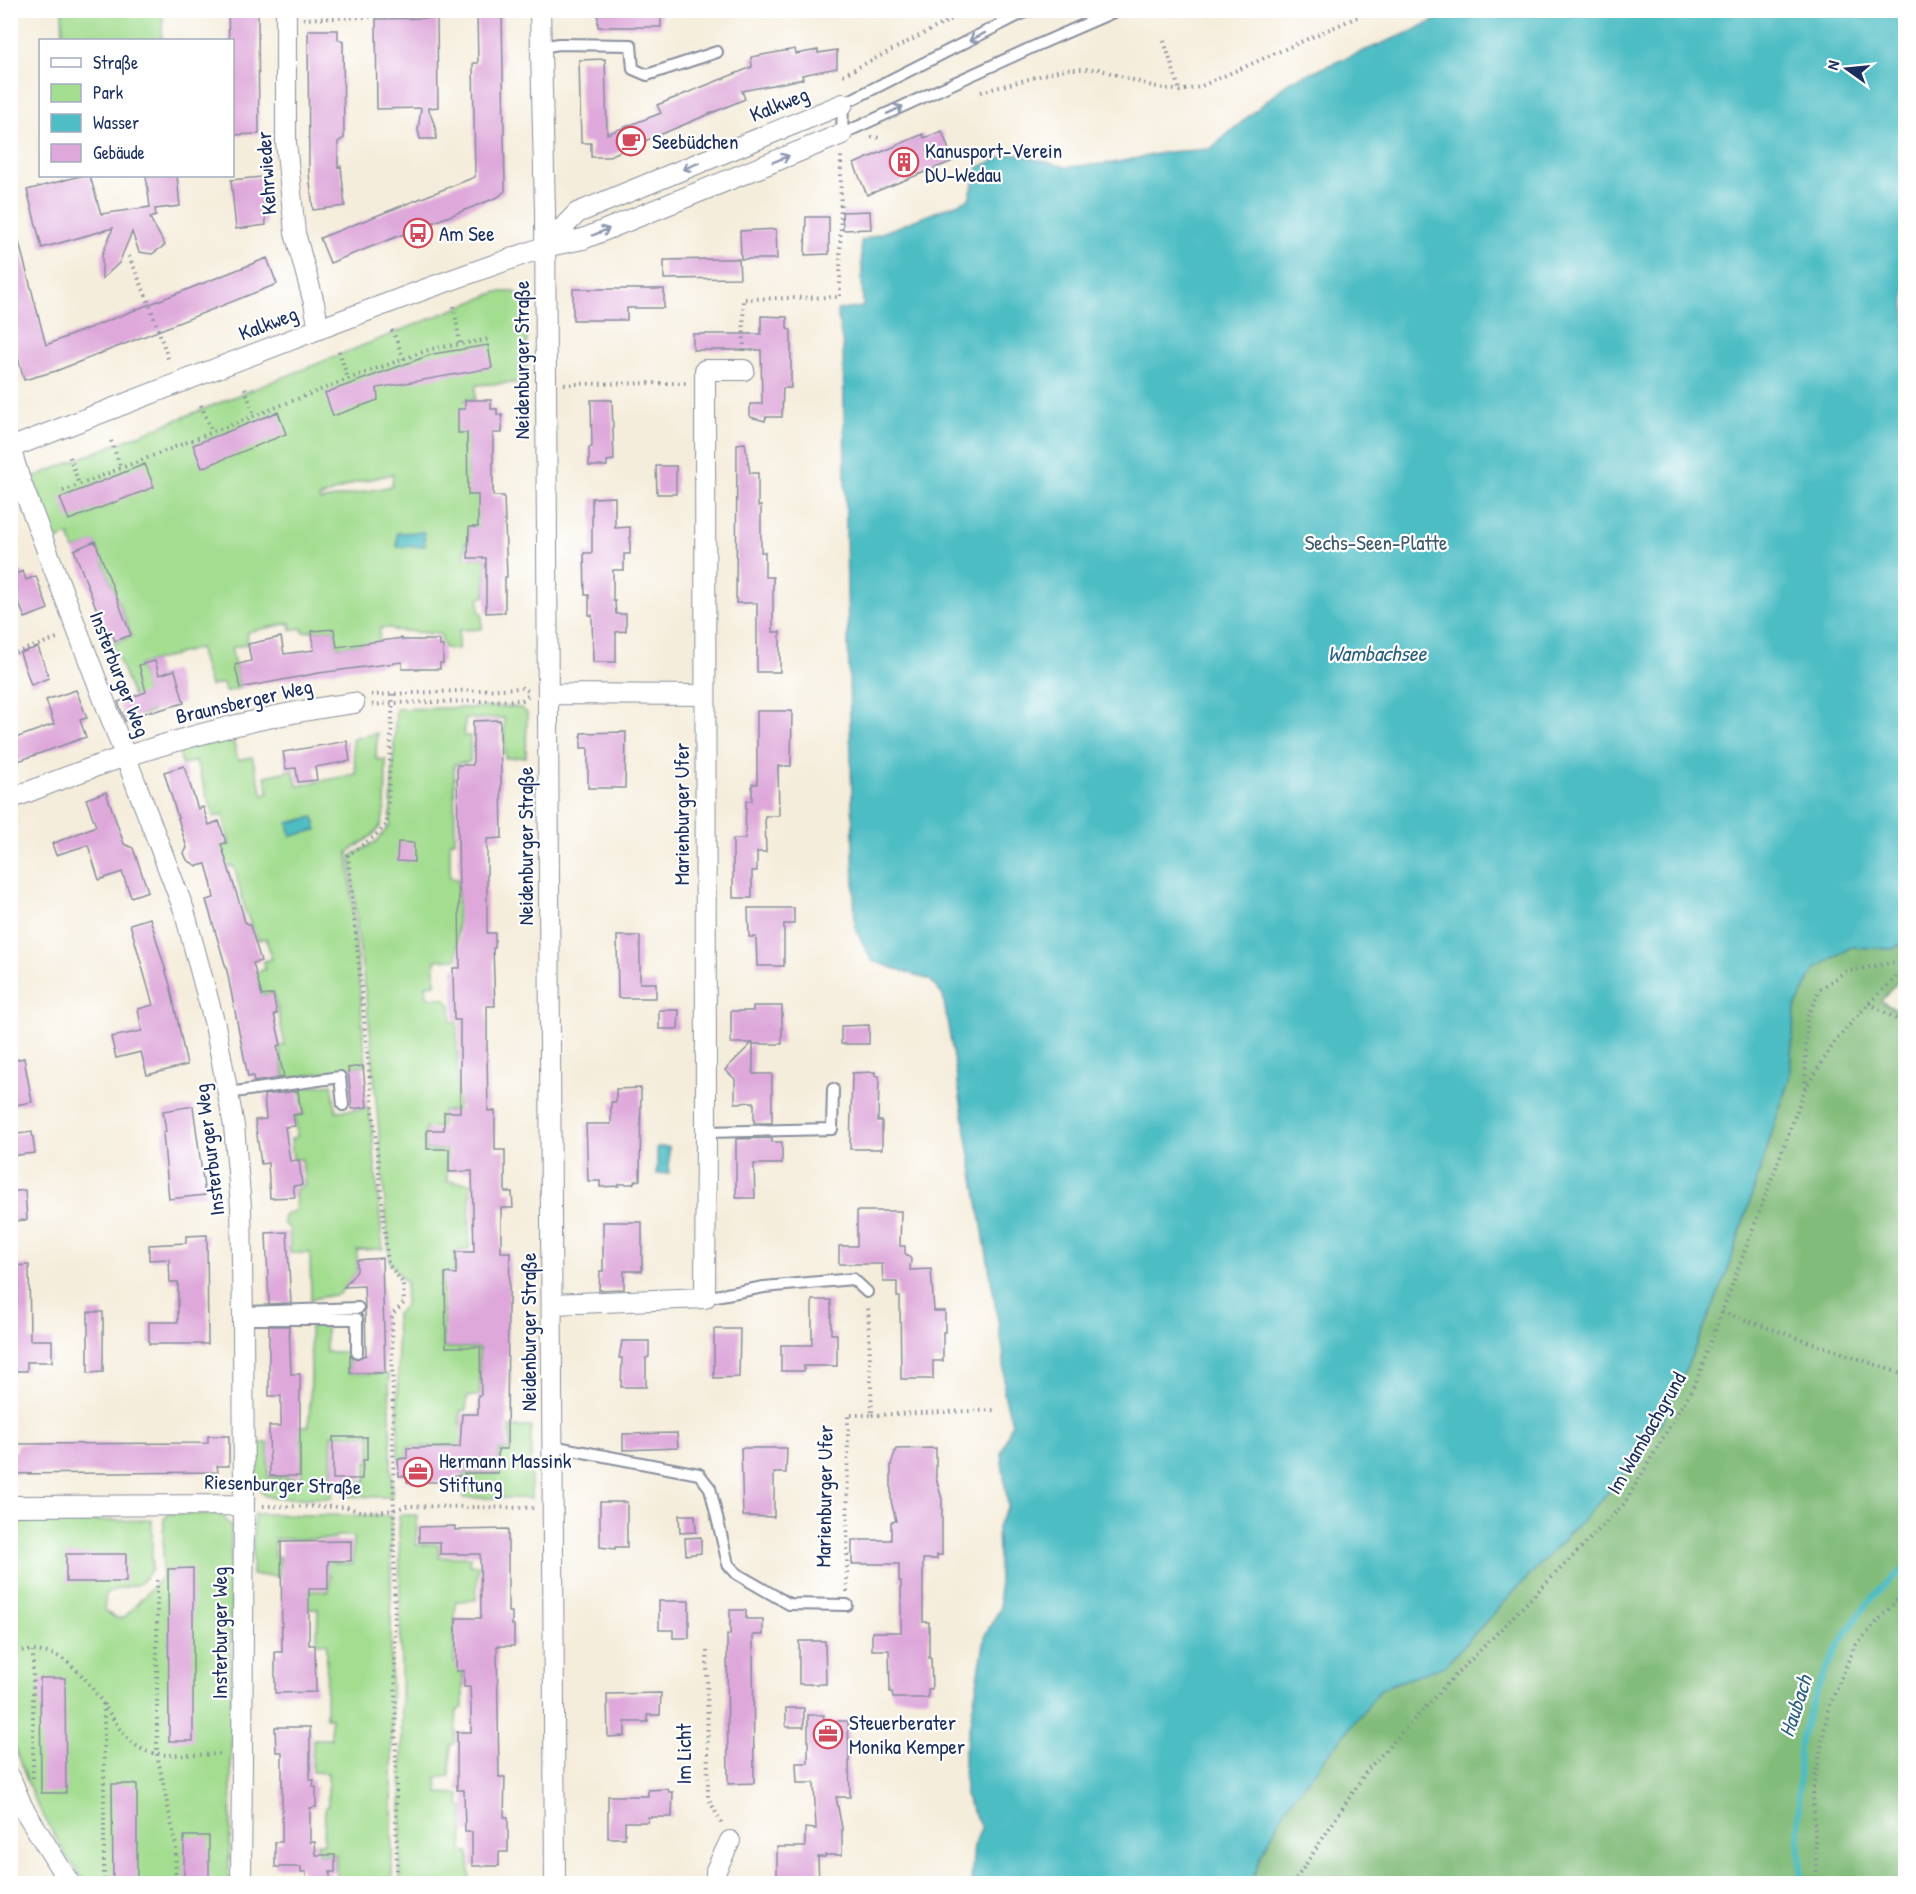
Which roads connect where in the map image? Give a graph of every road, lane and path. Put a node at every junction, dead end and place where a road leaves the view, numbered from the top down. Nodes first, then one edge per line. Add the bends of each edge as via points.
1 (540, 10) edge
2 (970, 10) edge
3 (1029, 10) edge
4 (1118, 10) edge
5 (1373, 10) edge
6 (286, 15) edge
7 (425, 15) dead end
8 (10, 26) edge
9 (18, 26) dead end
10 (1164, 41) dead end
11 (541, 47) junction
12 (717, 52) dead end
13 (843, 75) dead end
14 (1180, 91) junction
15 (981, 92) dead end
16 (843, 104) junction
17 (842, 134) junction
18 (544, 246) junction
19 (129, 256) dead end
20 (454, 306) dead end
21 (319, 329) junction
22 (392, 330) dead end
23 (490, 339) dead end
24 (460, 345) junction
25 (339, 351) dead end
26 (404, 359) junction
27 (169, 361) dead end
28 (744, 369) joint
29 (348, 379) junction
30 (704, 382) junction
31 (545, 385) junction
32 (245, 388) dead end
33 (201, 405) dead end
34 (254, 416) junction
35 (212, 432) junction
36 (111, 441) dead end
37 (11, 448) edge
38 (70, 457) dead end
39 (121, 468) junction
40 (79, 485) junction
41 (63, 491) dead end
42 (78, 631) junction
43 (10, 655) edge
44 (548, 693) junction
45 (393, 694) junction
46 (705, 695) junction
47 (354, 703) junction
48 (393, 703) junction
49 (126, 756) junction
50 (10, 799) edge
51 (1905, 960) edge
52 (1905, 967) edge
53 (1869, 1003) junction
54 (1905, 1025) edge
55 (832, 1089) dead end
56 (1805, 1089) junction
57 (228, 1093) junction
58 (343, 1105) dead end
59 (706, 1132) junction
60 (867, 1292) joint
61 (705, 1298) junction
62 (552, 1304) junction
63 (358, 1308) dead end
64 (1722, 1312) junction
65 (243, 1315) junction
66 (357, 1352) dead end
67 (1905, 1375) edge
68 (996, 1410) dead end
69 (872, 1415) junction
70 (552, 1446) junction
71 (244, 1505) junction
72 (10, 1506) edge
73 (554, 1508) junction
74 (395, 1511) junction
75 (158, 1580) dead end
76 (1905, 1590) edge
77 (847, 1605) joint
78 (10, 1650) edge
79 (33, 1651) junction
80 (707, 1651) dead end
81 (104, 1704) junction
82 (243, 1753) junction
83 (157, 1754) junction
84 (10, 1777) edge
85 (22, 1806) junction
86 (730, 1842) joint
87 (70, 1884) edge
88 (104, 1884) edge
89 (175, 1884) edge
90 (241, 1884) edge
91 (397, 1884) edge
92 (555, 1884) edge
93 (716, 1884) edge
94 (1293, 1884) edge
95 (1817, 1884) edge

1 - 11 street
2 - 13 path
3 -> 16 lane, Kalkweg
17 -> 4 lane, Kalkweg
5 - 14 path via 1199,87
6 - 7 path
6 - 21 street, Kehrwieder via 286,142 295,233
8 - 9 path
10 - 14 path
11 - 12 lane via 630,45 633,69 646,75
11 - 18 street
14 - 15 path via 1098,69 1065,69
16 - 17 lane, Kalkweg
16 -> 18 street, Kalkweg via 577,213
18 -> 17 street, Kalkweg via 583,239
17 - 28 path via 840,297 743,299
18 - 21 street, Kalkweg
18 - 31 street, Neidenburger Straße
19 - 27 path
20 - 24 path
21 - 37 street, Kalkweg
22 - 26 path
23 - 24 path
24 - 26 path
25 - 29 path
26 - 29 path
28 - 30 street via 705,370
29 - 34 path
30 - 31 path
30 - 46 street, Marienburger Ufer
31 - 44 street, Neidenburger Straße
32 - 34 path
33 - 35 path
34 - 35 path
35 - 39 path
36 - 39 path
37 - 42 street, Insterburger Weg
38 - 40 path
39 - 40 path
40 - 41 path
42 - 43 path
42 - 49 street, Insterburger Weg
44 - 46 street
44 - 62 street, Neidenburger Straße
45 - 47 path via 363,696
45 - 48 path
45 - 48 path via 522,688 532,693 522,700
46 - 59 street, Marienburger Ufer
47 - 48 path
47 - 49 street, Braunsberger Weg via 214,730
48 - 74 path via 387,824 348,855 388,1264 403,1283 404,1303 392,1315
49 - 50 street, Braunsberger Weg
49 - 57 street, Insterburger Weg via 184,910 215,1025
51 - 56 path via 1845,972 1820,989 1807,1018
52 - 53 path, Im Wambachgrund
53 - 54 path
53 - 56 path, Im Wambachgrund via 1836,1040
55 - 59 lane via 832,1129
56 - 64 path, Im Wambachgrund
57 - 58 lane via 340,1077
57 - 65 street, Insterburger Weg via 242,1207
59 - 61 street, Marienburger Ufer
60 - 61 lane via 853,1279 764,1287
60 - 69 path
61 - 62 street
62 - 70 street, Neidenburger Straße
63 - 65 lane
64 - 67 path
64 - 94 path, Im Wambachgrund via 1695,1382 1624,1504 1368,1769
65 - 66 lane via 357,1318
65 - 71 street, Insterburger Weg
68 - 69 path
69 - 77 path, Marienburger Ufer via 848,1415
70 - 73 street, Neidenburger Straße
70 - 77 lane via 699,1474 710,1488 728,1564 737,1574 789,1604
71 - 72 street, Riesenburger Straße
71 - 74 path, Riesenburger Straße
71 - 82 street, Insterburger Weg
73 - 74 path, Riesenburger Straße via 407,1506
73 - 92 street, Neidenburger Straße
74 - 91 path
75 - 83 path
76 - 95 path via 1854,1647 1828,1710 1813,1790
78 - 79 path
79 - 81 path via 53,1654 77,1670
79 - 85 path via 33,1788
80 - 86 path, Im Licht via 708,1797
81 - 83 path via 125,1737
81 - 88 path
82 - 83 path
82 - 90 street, Insterburger Weg
83 - 89 path via 176,1846
84 - 85 street
85 - 87 street
86 - 93 street via 716,1870

